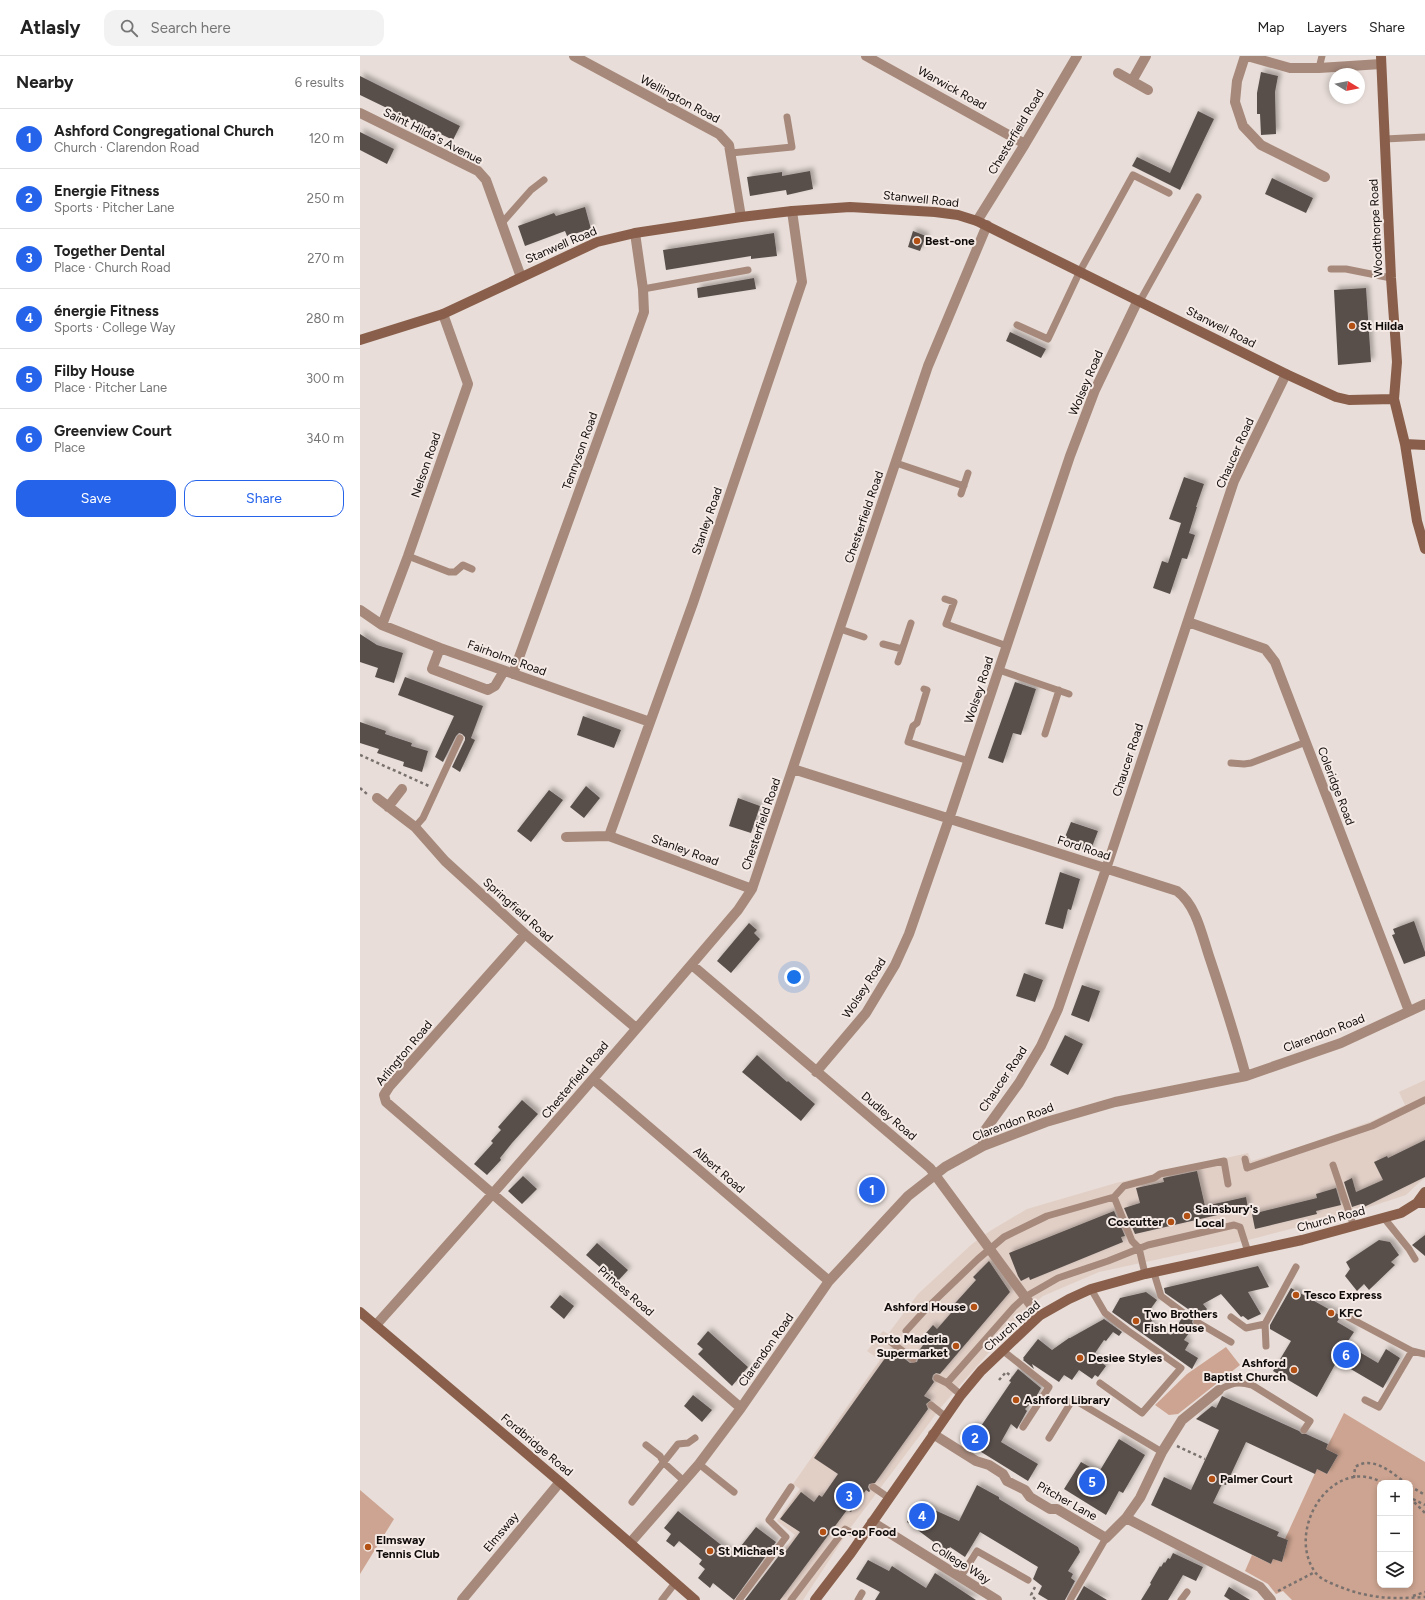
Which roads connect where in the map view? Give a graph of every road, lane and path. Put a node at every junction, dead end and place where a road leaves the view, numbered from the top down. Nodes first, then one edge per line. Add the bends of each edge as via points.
1 (574, 56) edge
2 (866, 56) edge
3 (1077, 56) edge
4 (1146, 56) edge
5 (1246, 56) edge
6 (1322, 56) edge
7 (1381, 60) edge
8 (1319, 68) junction
9 (1118, 73) dead end
10 (1132, 81) junction
11 (1148, 90) dead end
12 (360, 114) edge
13 (788, 117) dead end
14 (1425, 136) edge
15 (1385, 139) junction
16 (1025, 144) junction
17 (731, 154) junction
18 (1325, 178) dead end
19 (544, 180) dead end
20 (1169, 193) dead end
21 (1198, 197) dead end
22 (792, 210) junction
23 (741, 217) junction
24 (977, 221) junction
25 (501, 224) junction
26 (987, 225) junction
27 (635, 233) junction
28 (1332, 268) dead end
29 (748, 270) dead end
30 (1080, 271) junction
31 (521, 277) junction
32 (1391, 278) junction
33 (643, 289) junction
34 (1139, 300) junction
35 (443, 314) junction
36 (1017, 325) dead end
37 (360, 340) edge
38 (1286, 374) junction
39 (1394, 399) junction
40 (1405, 444) junction
41 (1425, 445) edge
42 (896, 463) junction
43 (968, 473) dead end
44 (964, 486) junction
45 (961, 494) dead end
46 (1425, 549) edge
47 (408, 556) junction
48 (472, 568) dead end
49 (945, 599) dead end
50 (360, 610) edge
51 (1188, 622) junction
52 (911, 623) dead end
53 (382, 625) junction
54 (840, 629) junction
55 (864, 637) dead end
56 (883, 644) dead end
57 (1007, 646) junction
58 (440, 648) junction
59 (902, 649) junction
60 (898, 662) dead end
61 (999, 670) junction
62 (508, 672) junction
63 (924, 689) dead end
64 (1059, 690) junction
65 (1069, 694) dead end
66 (650, 722) junction
67 (1045, 734) dead end
68 (460, 738) dead end
69 (1306, 742) junction
70 (360, 755) edge
71 (969, 761) junction
72 (1231, 763) dead end
73 (793, 769) junction
74 (402, 789) dead end
75 (436, 789) junction
76 (377, 798) dead end
77 (388, 806) junction
78 (949, 819) junction
79 (415, 827) junction
80 (609, 836) junction
81 (566, 837) dead end
82 (1106, 869) junction
83 (752, 889) junction
84 (525, 934) junction
85 (692, 965) junction
86 (1425, 1004) edge
87 (1409, 1011) junction
88 (636, 1028) junction
89 (816, 1072) junction
90 (1246, 1076) junction
91 (593, 1080) junction
92 (1425, 1100) edge
93 (982, 1146) junction
94 (1245, 1159) dead end
95 (1333, 1165) dead end
96 (935, 1175) junction
97 (1228, 1184) dead end
98 (1425, 1192) edge
99 (493, 1195) junction
100 (1114, 1197) junction
101 (1421, 1203) edge
102 (1384, 1218) junction
103 (1354, 1227) junction
104 (1139, 1248) junction
105 (990, 1249) junction
106 (1248, 1252) junction
107 (1415, 1259) dead end
108 (1296, 1267) dead end
109 (1149, 1274) junction
110 (829, 1281) junction
111 (1091, 1289) junction
112 (1025, 1296) junction
113 (360, 1312) edge
114 (1185, 1314) dead end
115 (1039, 1316) junction
116 (1231, 1317) dead end
117 (1348, 1317) dead end
118 (1197, 1322) dead end
119 (1265, 1324) junction
120 (376, 1325) junction
121 (906, 1330) dead end
122 (887, 1339) dead end
123 (1231, 1342) dead end
124 (1266, 1346) dead end
125 (1002, 1350) junction
126 (1412, 1351) junction
127 (1425, 1354) edge
128 (913, 1359) dead end
129 (1012, 1376) dead end
130 (937, 1378) dead end
131 (999, 1380) dead end
132 (947, 1383) junction
133 (1100, 1383) dead end
134 (1219, 1390) joint
135 (961, 1395) junction
136 (1365, 1400) dead end
137 (931, 1405) dead end
138 (741, 1408) junction
139 (946, 1417) junction
140 (1022, 1427) dead end
141 (1304, 1430) dead end
142 (933, 1434) junction
143 (695, 1438) dead end
144 (1049, 1438) dead end
145 (1167, 1442) junction
146 (646, 1445) dead end
147 (1162, 1452) junction
148 (1205, 1460) dead end
149 (664, 1463) junction
150 (699, 1464) junction
151 (1354, 1478) junction
152 (1378, 1480) edge
153 (1402, 1480) edge
154 (560, 1482) junction
155 (684, 1482) junction
156 (791, 1487) dead end
157 (873, 1487) dead end
158 (1413, 1488) edge
159 (734, 1492) dead end
160 (1425, 1494) edge
161 (889, 1498) junction
162 (1413, 1499) edge
163 (1413, 1501) edge
164 (632, 1502) dead end
165 (1425, 1505) edge
166 (1425, 1513) edge
167 (1126, 1518) junction
168 (872, 1522) junction
169 (861, 1538) junction
170 (1106, 1538) junction
171 (630, 1543) junction
172 (1315, 1572) junction
173 (960, 1578) junction
174 (1028, 1580) dead end
175 (675, 1583) junction
176 (1037, 1583) dead end
177 (1187, 1592) dead end
178 (1425, 1592) edge
179 (862, 1593) dead end
180 (1425, 1597) edge
181 (1270, 1598) edge
182 (1408, 1598) junction
183 (1373, 1599) edge
184 (462, 1600) edge
185 (662, 1600) edge
186 (695, 1600) edge
187 (739, 1600) edge
188 (791, 1600) edge
189 (815, 1600) edge
190 (858, 1600) edge
191 (997, 1600) edge
192 (1036, 1600) edge
193 (1070, 1600) edge
194 (1181, 1600) edge

1 - 17 street, Wellington Road via 718,134 729,145
2 - 16 street, Warwick Road
3 - 16 street, Chesterfield Road
4 - 10 street
5 - 8 street via 1290,68
5 - 18 street via 1237,81 1235,102 1243,126 1262,145
6 - 8 lane
7 - 8 street
7 - 15 street, Woodthorpe Road
9 - 10 street
10 - 11 street
12 - 25 street, Saint Hilda's Avenue via 478,171 486,180
13 - 17 lane via 792,147
14 - 15 lane
15 - 32 street, Woodthorpe Road
16 - 24 street, Chesterfield Road
17 - 23 street, Wellington Road
19 - 25 lane via 531,190
20 - 30 lane via 1133,175
21 - 34 lane
22 - 23 street, Stanwell Road
22 - 24 street, Stanwell Road via 850,206 892,208 958,215
22 - 66 street, Stanley Road via 802,282 696,596
23 - 27 street, Stanwell Road
24 - 26 street, Stanwell Road
25 - 31 street, Saint Hilda's Avenue
26 - 30 street, Stanwell Road
26 - 42 street, Chesterfield Road via 928,366
27 - 31 street, Stanwell Road via 597,242
27 - 33 street, Tennyson Road
28 - 32 lane
29 - 33 lane
30 - 34 street, Stanwell Road
30 - 36 lane via 1048,339
31 - 35 street, Stanwell Road
32 - 39 street, Woodthorpe Road via 1397,362
33 - 62 street, Tennyson Road via 644,312
34 - 38 street, Stanwell Road
34 - 57 street, Wolsey Road via 1095,390
35 - 37 street, Stanwell Road
35 - 47 street, Nelson Road via 468,384
38 - 39 street, Stanwell Road via 1348,400
38 - 51 street, Chaucer Road via 1234,481
39 - 40 street
40 - 41 street
40 - 46 street via 1417,521
42 - 44 lane
42 - 54 street, Chesterfield Road
43 - 44 lane
44 - 45 lane
47 - 48 lane via 449,572 455,572 463,565
47 - 53 street, Nelson Road
49 - 57 lane via 954,602 946,624
50 - 53 street, Fairholme Road
51 - 69 street, Coleridge Road via 1265,649 1274,662
51 - 82 street, Chaucer Road
52 - 59 lane
53 - 58 street, Fairholme Road
54 - 55 lane
54 - 73 street, Chesterfield Road
56 - 59 lane
57 - 61 street, Wolsey Road
58 - 62 street, Fairholme Road
58 - 62 street, Tennyson Road via 432,669 488,690
59 - 60 lane
61 - 64 lane
61 - 71 street, Wolsey Road
62 - 66 street, Fairholme Road
63 - 71 lane via 928,690 908,742
64 - 65 lane
64 - 67 lane
66 - 80 street, Stanley Road
68 - 75 lane
69 - 72 lane via 1251,763
69 - 87 street, Coleridge Road
70 - 75 path
71 - 78 street, Wolsey Road
73 - 78 street, Ford Road
73 - 83 street, Chesterfield Road
74 - 77 street
75 - 79 lane via 423,818
76 - 77 street, Springfield Road
77 - 79 street, Springfield Road
78 - 82 street, Ford Road
78 - 89 street, Wolsey Road via 896,965 866,1013
79 - 84 street, Springfield Road via 445,861
80 - 81 street, Stanley Road
80 - 83 street, Stanley Road
82 - 90 street, Ford Road via 1177,891 1185,897 1195,915 1230,1017
82 - 93 street, Chaucer Road via 1058,1009 1041,1046 1019,1083 983,1133
83 - 85 street, Chesterfield Road via 738,910
84 - 88 street, Springfield Road
84 - 99 street, Arlington Road via 389,1086 384,1095 386,1102
85 - 88 street, Chesterfield Road
85 - 89 street, Dudley Road
86 - 87 street, Clarendon Road
87 - 90 street, Clarendon Road via 1341,1043
88 - 91 street, Chesterfield Road
89 - 96 street, Dudley Road via 930,1168
90 - 93 street, Clarendon Road via 1114,1102 1046,1122
91 - 99 street, Chesterfield Road
91 - 110 street, Albert Road
92 - 94 lane via 1372,1126 1322,1144 1247,1168
93 - 96 street, Clarendon Road
95 - 103 lane
96 - 105 street, Dudley Road
96 - 110 street, Clarendon Road via 908,1196
97 - 100 lane via 1224,1161 1160,1174 1124,1186
98 - 101 street
99 - 120 street, Chesterfield Road
99 - 138 street, Princes Road
100 - 104 lane via 1132,1241
100 - 105 lane via 1047,1216 1004,1237
101 - 102 street, Church Road
102 - 103 street, Church Road
102 - 107 lane
103 - 106 street, Church Road
104 - 106 lane via 1234,1225 1240,1227
104 - 109 lane
104 - 112 lane via 1058,1278
105 - 112 street, Dudley Road
105 - 121 lane
106 - 109 street, Church Road
108 - 119 lane
109 - 111 street, Church Road
109 - 114 lane via 1161,1296
110 - 138 street, Clarendon Road
111 - 115 street, Church Road via 1069,1298
111 - 133 lane via 1105,1312 1181,1368 1142,1413
112 - 115 street, Dudley Road
112 - 132 lane
113 - 120 street, Fordbridge Road
115 - 125 street, Church Road
116 - 119 lane via 1246,1328
117 - 126 lane
118 - 123 lane
119 - 124 lane
120 - 154 street, Fordbridge Road
122 - 128 lane
125 - 135 street, Church Road
125 - 140 lane via 1049,1387
126 - 127 lane
126 - 136 lane via 1379,1407
129 - 131 path via 1006,1372
130 - 132 lane
132 - 135 lane
134 - 141 lane via 1241,1382 1252,1384 1310,1421
134 - 145 street via 1182,1420
135 - 139 street, Church Road
137 - 139 lane
138 - 150 street, Clarendon Road
139 - 142 street, Church Road
142 - 161 street, Church Road
142 - 170 street, Pitcher Lane via 976,1461 989,1465 1003,1474 1007,1480 1025,1490 1030,1497 1050,1509 1057,1509
143 - 149 lane via 688,1443 678,1444
144 - 147 lane via 1073,1399
145 - 147 street
145 - 148 path
146 - 149 lane via 660,1456
147 - 167 street via 1140,1498
149 - 155 lane
149 - 164 lane
150 - 155 street, Clarendon Road
150 - 159 lane
151 - 152 path via 1364,1476
151 - 153 path via 1355,1467 1370,1462
151 - 172 path via 1330,1487 1312,1512 1305,1539
154 - 171 street, Fordbridge Road
154 - 184 street, Elmsway
155 - 171 street, Clarendon Road
156 - 187 lane via 769,1520 786,1537
157 - 161 lane
158 - 160 path
161 - 168 street, Church Road
162 - 165 path
163 - 166 path
167 - 170 street
167 - 181 street via 1260,1587
168 - 169 street, Church Road
168 - 173 street, College Way
169 - 188 lane via 845,1529
169 - 189 street, Church Road
170 - 193 lane
171 - 175 street, Fordbridge Road
172 - 181 path
172 - 183 path via 1326,1581
173 - 174 lane via 977,1550
173 - 191 street, College Way
175 - 185 lane
175 - 186 street, Fordbridge Road
176 - 192 path via 1031,1595
177 - 194 lane
178 - 182 path
179 - 190 lane
180 - 182 path
182 - 183 path

